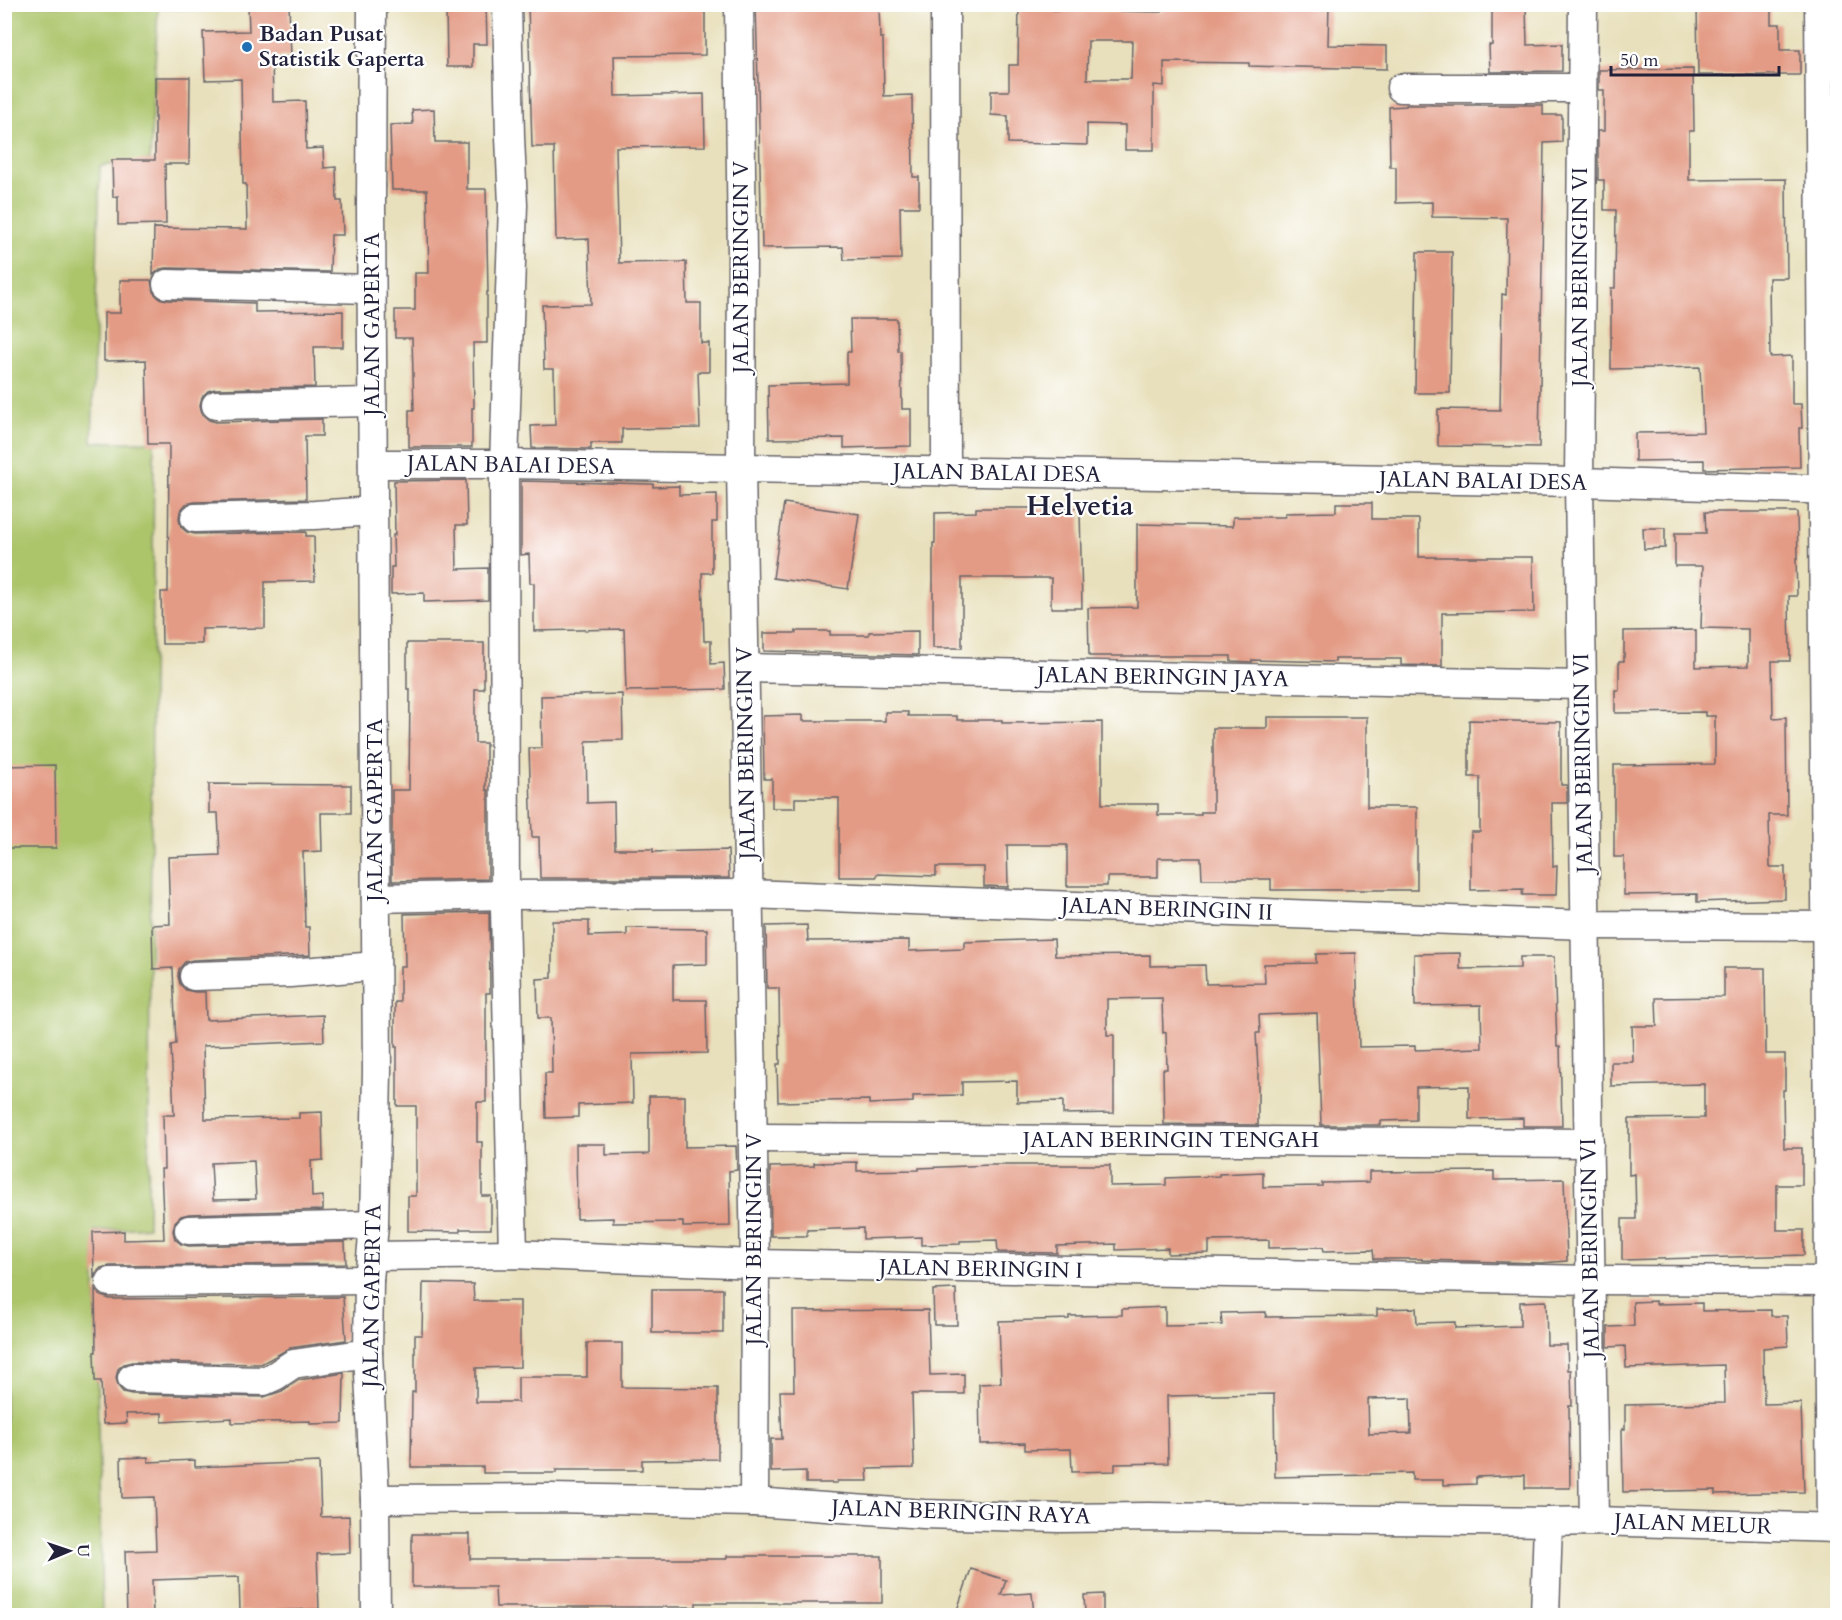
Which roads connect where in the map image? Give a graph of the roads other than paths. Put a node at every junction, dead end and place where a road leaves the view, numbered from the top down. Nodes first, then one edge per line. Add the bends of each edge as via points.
1 (372, 4) edge
2 (507, 4) edge
3 (739, 4) edge
4 (945, 4) edge
5 (1583, 4) edge
6 (1819, 4) edge
7 (1401, 88) dead end
8 (1582, 88) junction
9 (167, 284) dead end
10 (372, 288) junction
11 (372, 402) junction
12 (216, 405) dead end
13 (373, 464) junction
14 (504, 464) junction
15 (741, 468) junction
16 (946, 472) junction
17 (1579, 482) junction
18 (1830, 490) edge
19 (373, 511) junction
20 (195, 518) dead end
21 (746, 668) junction
22 (1581, 685) junction
23 (749, 894) junction
24 (505, 895) junction
25 (376, 898) junction
26 (1586, 925) junction
27 (1832, 926) edge
28 (376, 966) junction
29 (194, 976) dead end
30 (754, 1138) junction
31 (1589, 1143) junction
32 (374, 1225) junction
33 (189, 1230) dead end
34 (513, 1254) junction
35 (755, 1264) junction
36 (371, 1268) junction
37 (1590, 1280) junction
38 (1833, 1281) edge
39 (110, 1282) dead end
40 (368, 1353) junction
41 (132, 1378) dead end
42 (375, 1499) junction
43 (754, 1502) junction
44 (1594, 1521) junction
45 (1548, 1522) junction
46 (1834, 1528) edge
47 (376, 1616) edge
48 (1545, 1616) edge

1 - 10 street, JALAN GAPERTA
2 - 14 street via 513,205
3 - 15 street, JALAN BERINGIN V
4 - 16 street
5 - 8 street, JALAN BERINGIN VI
6 - 18 street
7 - 8 street
8 - 17 street, JALAN BERINGIN VI
9 - 10 street
10 - 11 street, JALAN GAPERTA
11 - 12 street
11 - 13 street, JALAN GAPERTA
13 - 14 street, JALAN BALAI DESA
13 - 19 street, JALAN GAPERTA
14 - 15 street, JALAN BALAI DESA
14 - 24 street
15 - 16 street, JALAN BALAI DESA
15 - 21 street, JALAN BERINGIN V
16 - 17 street, JALAN BALAI DESA
17 - 18 street, JALAN BALAI DESA
17 - 22 street, JALAN BERINGIN VI
18 - 27 street
19 - 20 street
19 - 25 street, JALAN GAPERTA
21 - 22 street, JALAN BERINGIN JAYA
21 - 23 street, JALAN BERINGIN V
22 - 26 street, JALAN BERINGIN VI
23 - 24 street, JALAN BERINGIN II
23 - 26 street, JALAN BERINGIN II
23 - 30 street, JALAN BERINGIN V
24 - 25 street, JALAN BERINGIN II
24 - 34 street
25 - 28 street, JALAN GAPERTA
26 - 27 street, JALAN BERINGIN II
26 - 31 street, JALAN BERINGIN VI
27 - 38 street
28 - 29 street
28 - 32 street, JALAN GAPERTA
30 - 31 street, JALAN BERINGIN TENGAH
30 - 35 street, JALAN BERINGIN V
31 - 37 street, JALAN BERINGIN VI
32 - 33 street
32 - 36 street, JALAN GAPERTA
34 - 35 street, JALAN BERINGIN I
34 - 36 street, JALAN BERINGIN I
35 - 37 street, JALAN BERINGIN I
35 - 43 street, JALAN BERINGIN V
36 - 39 street, JALAN BERINGIN I
36 - 40 street, JALAN GAPERTA
37 - 38 street, JALAN BERINGIN I
37 - 44 street, JALAN BERINGIN VI
38 - 46 street
40 - 41 street via 292,1364 264,1381
40 - 42 street, JALAN GAPERTA
42 - 43 street, JALAN BERINGIN RAYA
42 - 47 street, JALAN GAPERTA
43 - 45 street, JALAN BERINGIN RAYA via 924,1514 1059,1518
44 - 45 street, JALAN MELUR
44 - 46 street, JALAN MELUR
45 - 48 street

